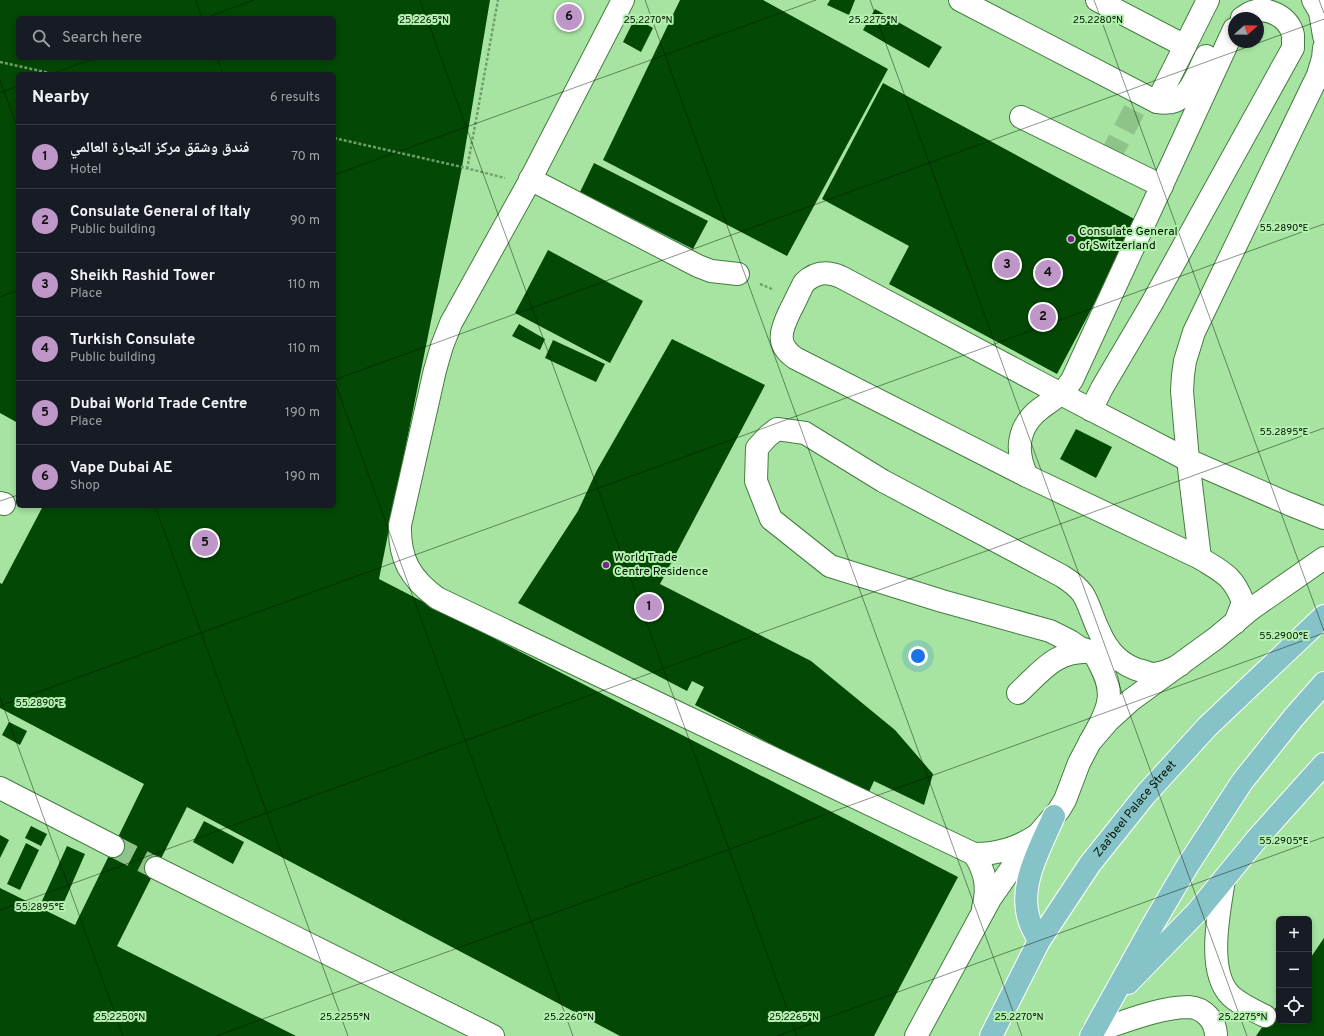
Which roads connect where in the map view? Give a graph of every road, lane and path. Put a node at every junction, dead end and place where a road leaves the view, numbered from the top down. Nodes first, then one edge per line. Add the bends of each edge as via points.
1 (498, 0) edge
2 (623, 0) edge
3 (960, 0) edge
4 (1097, 0) edge
5 (1208, 0) edge
6 (1313, 0) edge
7 (1251, 12) edge
8 (1228, 31) edge
9 (1228, 34) edge
10 (1324, 36) edge
11 (1185, 46) junction
12 (1324, 48) edge
13 (0, 62) edge
14 (45, 72) edge
15 (1157, 102) junction
16 (1021, 117) dead end
17 (336, 138) edge
18 (467, 169) junction
19 (529, 182) junction
20 (1162, 186) junction
21 (738, 274) joint
22 (796, 299) junction
23 (1061, 394) junction
24 (1091, 410) junction
25 (1188, 460) junction
26 (1027, 476) junction
27 (1324, 518) edge
28 (1200, 558) junction
29 (1324, 558) edge
30 (1324, 616) edge
31 (1235, 623) junction
32 (1093, 652) junction
33 (1180, 665) junction
34 (1324, 683) edge
35 (1018, 693) dead end
36 (1090, 742) junction
37 (1324, 764) edge
38 (0, 788) edge
39 (1054, 816) junction
40 (1039, 834) junction
41 (113, 846) tunnel mouth
42 (974, 854) junction
43 (156, 868) tunnel mouth
44 (1224, 880) junction
45 (983, 910) junction
46 (1039, 941) junction
47 (1110, 1001) junction
48 (1266, 1016) dead end
49 (1092, 1034) edge
50 (493, 1036) edge
51 (916, 1036) edge
52 (991, 1036) edge
53 (1216, 1036) edge

1 - 18 path
2 - 19 lane
3 - 15 lane
4 - 11 lane
5 - 11 lane
6 - 10 lane via 1320,12
7 - 24 lane via 1264,10 1276,14 1287,22 1293,34 1293,48
8 - 15 lane via 1188,92 1173,103
9 - 20 lane
11 - 15 lane
12 - 25 lane via 1318,75 1189,346 1182,375
13 - 14 path
16 - 20 lane
17 - 18 path
18 - 19 path
19 - 21 lane via 698,266 711,271
19 - 42 lane via 451,323 435,370 400,525 402,554 415,580 437,598
20 - 23 lane via 1072,380
21 - 22 path
22 - 23 lane via 809,278 821,273 835,274
22 - 26 lane via 782,328 783,345 788,353
23 - 24 lane
23 - 26 lane via 1031,418 1024,428 1019,452 1021,465
24 - 25 lane
25 - 27 lane
25 - 28 lane
26 - 28 lane
28 - 31 lane via 1225,573 1238,589 1243,602
29 - 31 lane
30 - 46 main road, Zaa'beel Palace Street via 1207,727 1146,794 1090,864
31 - 33 lane
32 - 33 lane via 1080,648 1050,631 830,566 771,519 756,481 757,448 777,429 805,433 884,481 1073,583 1088,604 1105,643 1125,664 1153,674
32 - 35 lane via 1065,654 1053,661
32 - 36 lane via 1108,681 1109,699 1106,714
33 - 36 lane via 1131,700
34 - 47 main road via 1242,782 1184,871
36 - 39 lane via 1065,800
37 - 44 main road
38 - 41 lane
39 - 40 lane
39 - 46 main road via 1029,875 1027,890 1028,919
40 - 42 lane via 1015,848 988,854
40 - 45 lane via 1004,876
42 - 45 lane via 981,864 987,887
43 - 50 lane
44 - 47 main road via 1169,942
44 - 48 lane via 1217,924 1219,978 1238,1002
45 - 51 lane
46 - 52 main road, Zaa'beel Palace Street
47 - 49 main road
49 - 53 lane via 1160,1011 1190,1007 1208,1016 1214,1024

